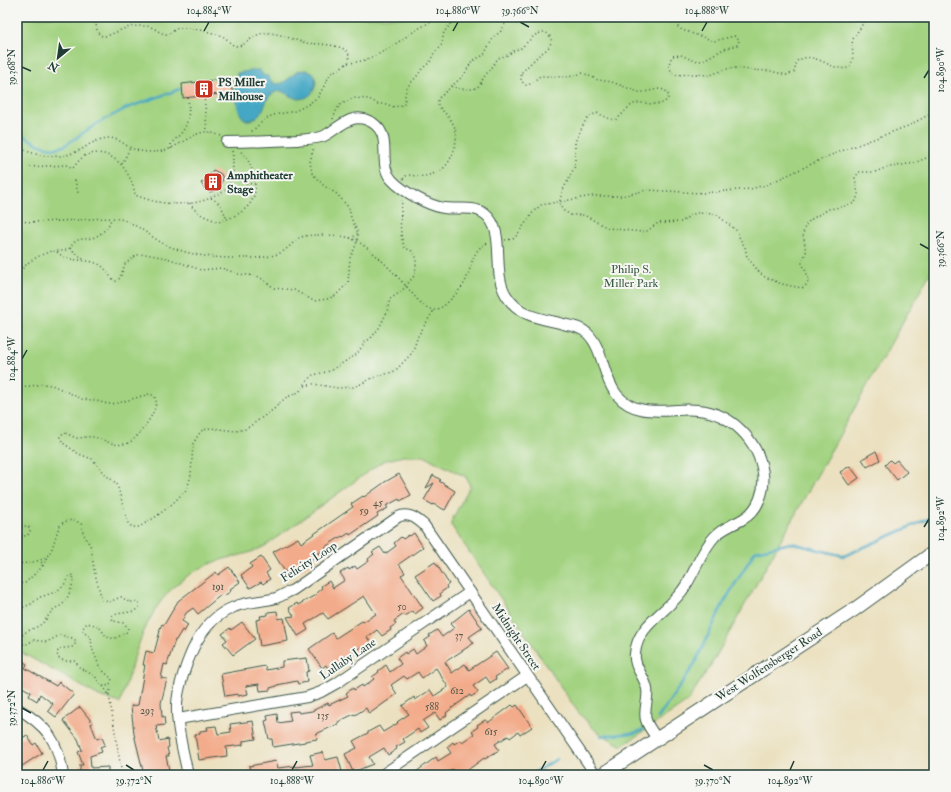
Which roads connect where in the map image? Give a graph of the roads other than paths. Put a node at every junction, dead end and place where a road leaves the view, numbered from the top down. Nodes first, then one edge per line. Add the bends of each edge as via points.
1 (225, 139) road end
2 (412, 516) joint
3 (934, 552) edge
4 (470, 592) junction
5 (527, 676) junction
6 (17, 708) edge
7 (178, 719) junction
8 (657, 738) junction
9 (63, 775) edge
10 (188, 775) edge
11 (382, 775) edge
12 (596, 775) edge
13 (602, 775) edge

1 - 8 street via 274,142 319,138 348,120 362,118 370,121 382,133 389,177 400,187 439,207 478,210 485,214 493,223 498,241 499,279 508,298 525,314 576,327 588,334 600,355 610,384 623,401 645,410 692,409 716,414 747,435 760,461 763,476 762,493 755,508 714,537 683,590 646,627 639,638 634,659 644,677 648,692 645,718
2 - 4 street, Midnight Street via 424,525
2 - 7 street, Felicity Loop via 398,517 293,590 276,598 234,606 216,617 193,646 177,697
3 - 8 main road, West Wolfensberger Road via 855,609
4 - 5 street, Midnight Street
4 - 7 street, Lullaby Lane via 322,692 293,700
5 - 11 street
5 - 12 street, Midnight Street
6 - 9 street via 41,725 50,735 58,749
7 - 10 street, Felicity Loop
8 - 13 main road, West Wolfensberger Road

